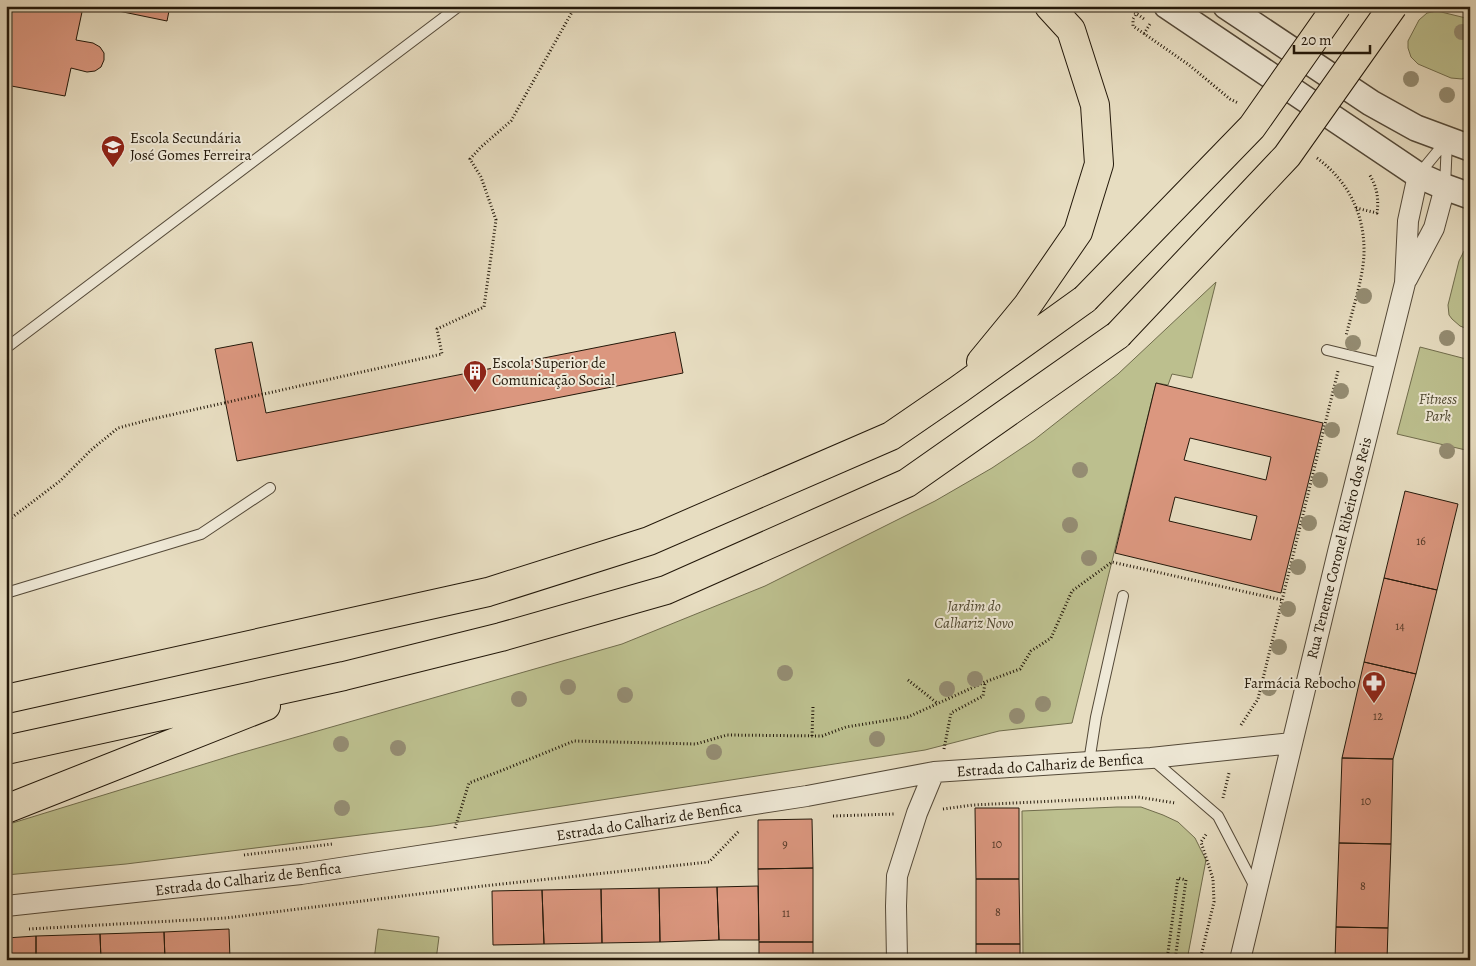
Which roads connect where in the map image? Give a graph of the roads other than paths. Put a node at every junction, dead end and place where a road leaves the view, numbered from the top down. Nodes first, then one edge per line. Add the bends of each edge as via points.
1 (459, 6) edge
2 (1049, 6) edge
3 (1167, 6) edge
4 (1226, 6) edge
5 (1337, 6) edge
6 (1393, 6) edge
7 (1458, 144) edge
8 (1418, 175) junction
9 (1445, 187) junction
10 (1470, 196) edge
11 (1404, 283) junction
12 (6, 348) edge
13 (1328, 350) dead end
14 (1385, 364) junction
15 (958, 390) junction
16 (270, 488) dead end
17 (6, 593) edge
18 (1123, 596) dead end
19 (344, 676) junction
20 (6, 699) edge
21 (1292, 742) junction
22 (6, 750) edge
23 (1151, 758) junction
24 (1089, 762) junction
25 (934, 772) junction
26 (6, 809) edge
27 (1257, 891) junction
28 (6, 906) edge
29 (897, 960) edge
30 (1240, 960) edge

1 - 12 lane
2 - 15 highway via 1071,30 1094,105 1099,164 1078,232 1027,306
3 - 8 street
4 - 7 street via 1371,103 1416,128
5 - 15 highway, bridge via 1252,127 1085,300
6 - 19 highway, bridge via 1287,156 1118,335 907,483 666,590 501,637
7 - 8 lane
7 - 9 lane
8 - 9 street
8 - 11 street, Rua Tenente Coronel Ribeiro dos Reis via 1408,221
9 - 10 street
9 - 11 street, Rua Tenente Coronel Ribeiro dos Reis via 1434,228
11 - 14 street, Rua Tenente Coronel Ribeiro dos Reis
13 - 14 lane
14 - 21 street, Rua Tenente Coronel Ribeiro dos Reis
15 - 20 highway via 891,436 650,541 488,592
16 - 17 lane via 201,534
18 - 24 lane
19 - 22 highway
19 - 26 highway
21 - 23 street, Estrada do Calhariz de Benfica
21 - 27 street, Rua Tenente Coronel Ribeiro dos Reis
23 - 24 street, Estrada do Calhariz de Benfica
23 - 27 lane via 1218,816
24 - 25 street, Estrada do Calhariz de Benfica
25 - 28 street, Estrada do Calhariz de Benfica via 807,796 301,874
25 - 29 street via 917,813 898,876
27 - 30 street, Rua Tenente Coronel Ribeiro dos Reis

